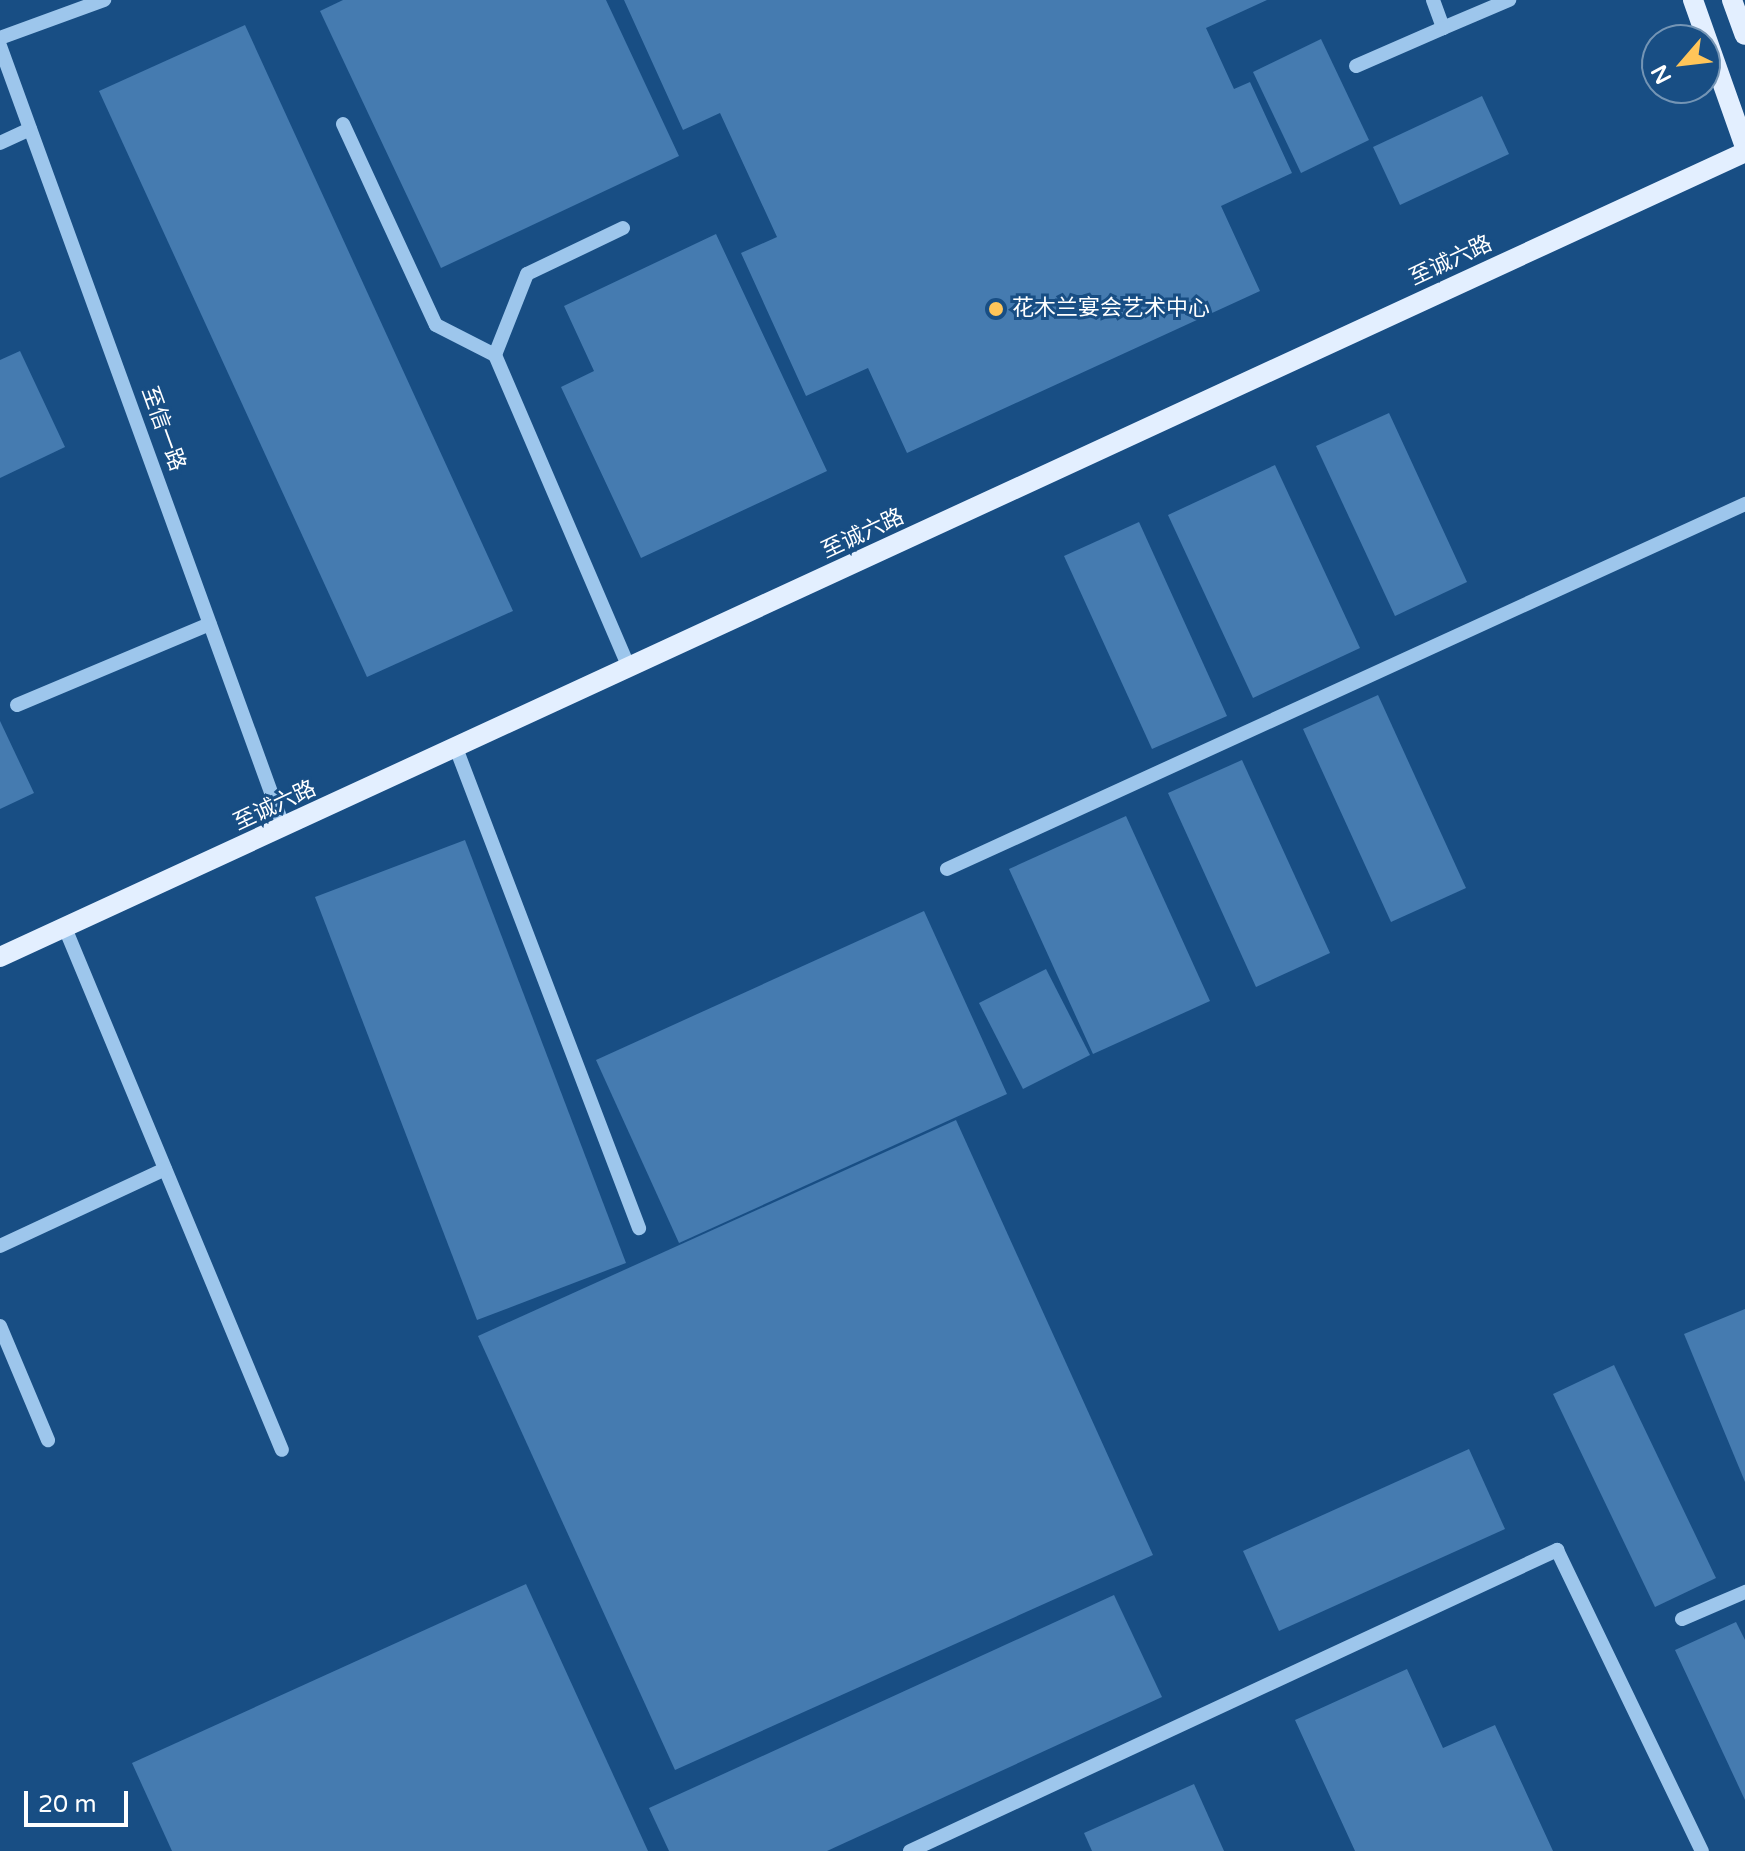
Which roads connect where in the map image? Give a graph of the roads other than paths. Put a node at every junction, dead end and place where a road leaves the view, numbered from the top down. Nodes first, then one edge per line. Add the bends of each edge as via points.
1 (104, 0) edge
2 (1433, 0) edge
3 (1509, 0) edge
4 (1693, 0) edge
5 (1732, 0) edge
6 (1443, 28) junction
7 (1745, 35) edge
8 (0, 38) edge
9 (0, 46) edge
10 (1356, 66) dead end
11 (343, 124) dead end
12 (30, 129) junction
13 (0, 143) edge
14 (1745, 150) edge
15 (623, 228) dead end
16 (495, 355) junction
17 (1745, 504) edge
18 (210, 624) junction
19 (629, 668) junction
20 (17, 705) dead end
21 (456, 748) junction
22 (284, 828) junction
23 (947, 869) dead end
24 (65, 928) junction
25 (0, 957) edge
26 (165, 1169) junction
27 (639, 1228) dead end
28 (0, 1246) edge
29 (0, 1326) edge
30 (48, 1440) dead end
31 (282, 1450) dead end
32 (1745, 1592) edge
33 (1682, 1619) dead end
34 (910, 1851) edge
35 (1702, 1851) edge

1 - 8 street
2 - 6 street
3 - 6 street
4 - 14 main road
5 - 7 main road
6 - 10 street
9 - 12 street, 至信一路
11 - 16 street via 436,325
12 - 13 street
12 - 18 street, 至信一路
14 - 19 main road, 至诚六路
15 - 16 street via 527,274
16 - 19 street
17 - 23 street
18 - 20 street
18 - 22 street, 至信一路
19 - 21 main road, 至诚六路
21 - 22 main road, 至诚六路
21 - 27 street
22 - 24 main road, 至诚六路
24 - 25 main road, 至诚六路
24 - 26 street
26 - 28 street
26 - 31 street
29 - 30 street
32 - 33 street
34 - 35 street via 1557,1550

